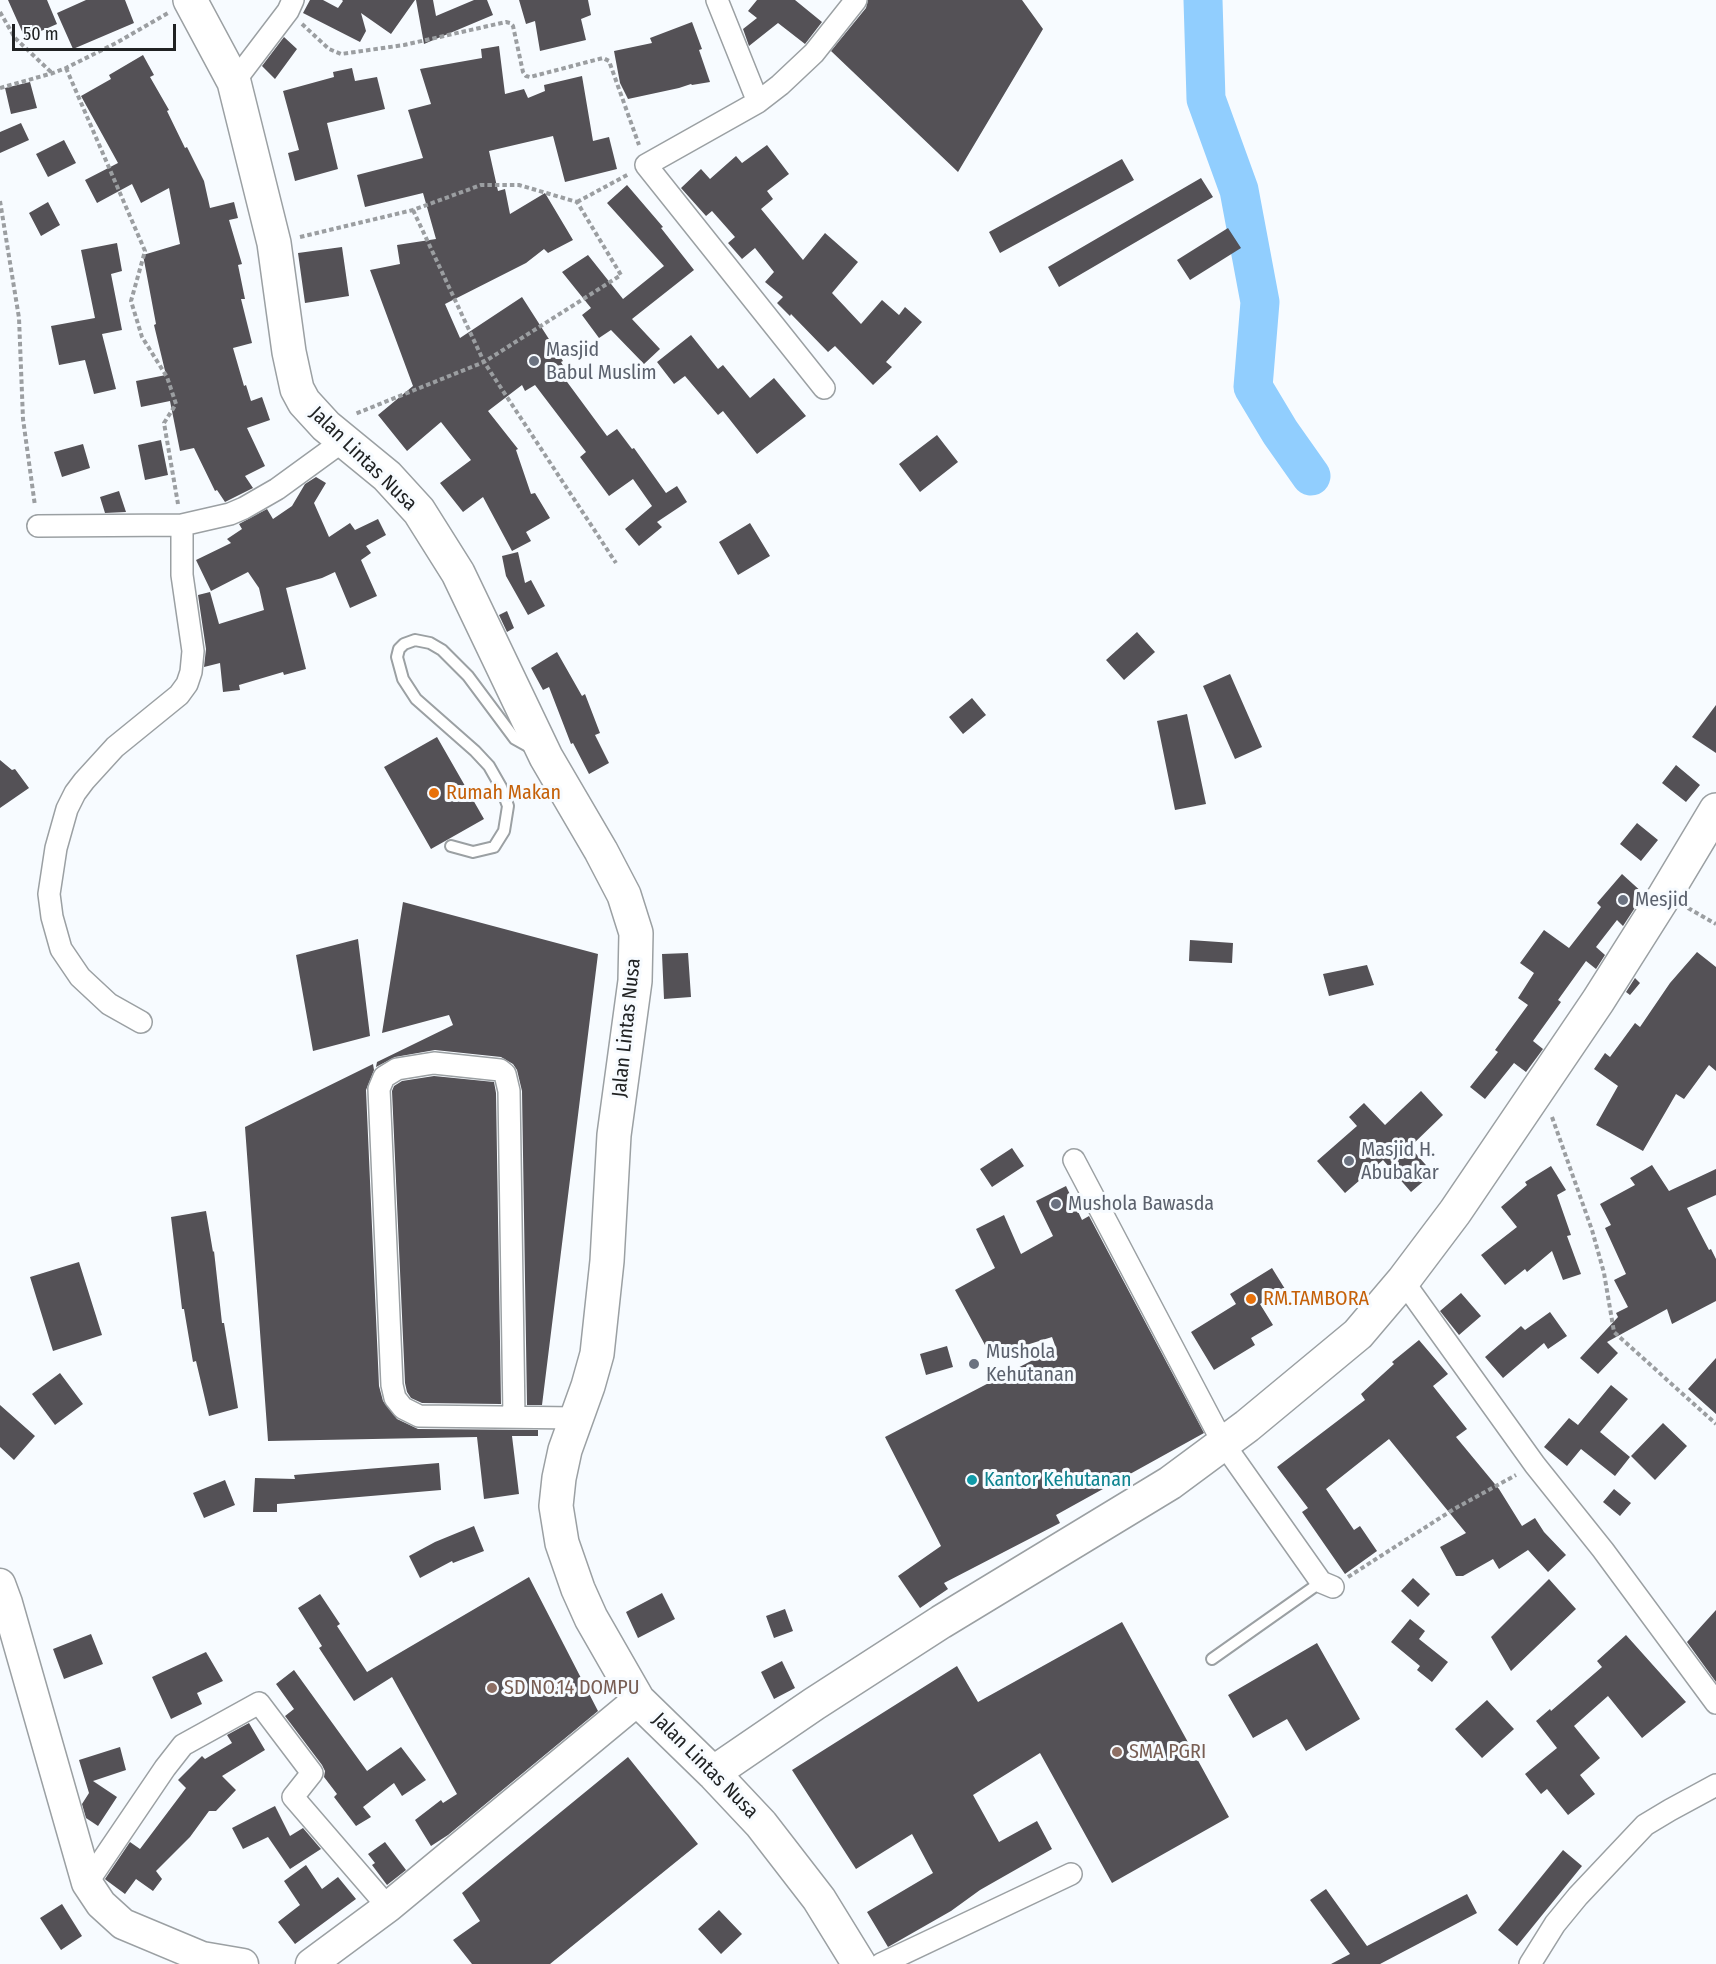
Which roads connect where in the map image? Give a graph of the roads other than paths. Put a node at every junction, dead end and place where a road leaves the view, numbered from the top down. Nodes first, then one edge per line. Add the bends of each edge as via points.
1 (190, 0) edge
2 (717, 0) edge
3 (856, 0) edge
4 (290, 5) edge
5 (234, 82) junction
6 (758, 102) junction
7 (824, 388) dead end
8 (334, 433) junction
9 (38, 525) road end
10 (182, 525) junction
11 (546, 757) junction
12 (1716, 810) edge
13 (451, 846) dead end
14 (141, 1022) dead end
15 (1074, 1160) dead end
16 (1403, 1281) junction
17 (514, 1417) junction
18 (575, 1418) junction
19 (1223, 1443) junction
20 (0, 1584) edge
21 (1327, 1584) joint
22 (1212, 1659) dead end
23 (638, 1700) junction
24 (1716, 1703) edge
25 (713, 1773) junction
26 (1716, 1785) edge
27 (1071, 1874) dead end
28 (87, 1883) junction
29 (388, 1907) junction
30 (243, 1964) edge
31 (311, 1964) edge
32 (859, 1964) edge
33 (881, 1964) edge
34 (1530, 1964) edge

1 - 5 highway, Jalan Lintas Nusa
2 - 6 street
3 - 6 street via 814,53
4 - 5 street
5 - 8 highway, Jalan Lintas Nusa via 274,243 293,375 304,402
6 - 7 street via 646,165
8 - 10 street via 277,489 223,516
8 - 11 highway, Jalan Lintas Nusa via 387,476 419,511 458,573
9 - 10 street
10 - 14 street via 182,575 193,651 187,684 180,695 114,747 75,793 56,848 49,894 61,949 80,977 110,1004
11 - 13 lane via 514,739 468,676 442,650 430,642 415,640 404,644 397,657 416,699 489,766 508,806 504,831 494,847 473,852
11 - 18 highway, Jalan Lintas Nusa via 624,895 636,933 635,981 614,1135 597,1354
12 - 16 highway via 1598,1001 1455,1212
15 - 19 street
16 - 19 highway via 1358,1334
16 - 24 street via 1535,1465
17 - 17 street via 419,1416 403,1408 395,1398 380,1089 384,1077 397,1068 434,1063 500,1070 505,1074 509,1091
17 - 18 street
18 - 23 highway, Jalan Lintas Nusa via 565,1450 556,1506 562,1543 591,1618
19 - 21 street
19 - 25 highway via 1170,1483 941,1622
20 - 28 main road
21 - 22 lane
23 - 25 highway, Jalan Lintas Nusa
23 - 29 main road
25 - 32 highway, Jalan Lintas Nusa via 776,1842 819,1899
26 - 34 street via 1645,1825 1578,1896
27 - 33 street
28 - 29 street via 183,1745 259,1703 312,1773 293,1797
28 - 30 main road via 101,1904 123,1924 202,1957
29 - 31 main road

